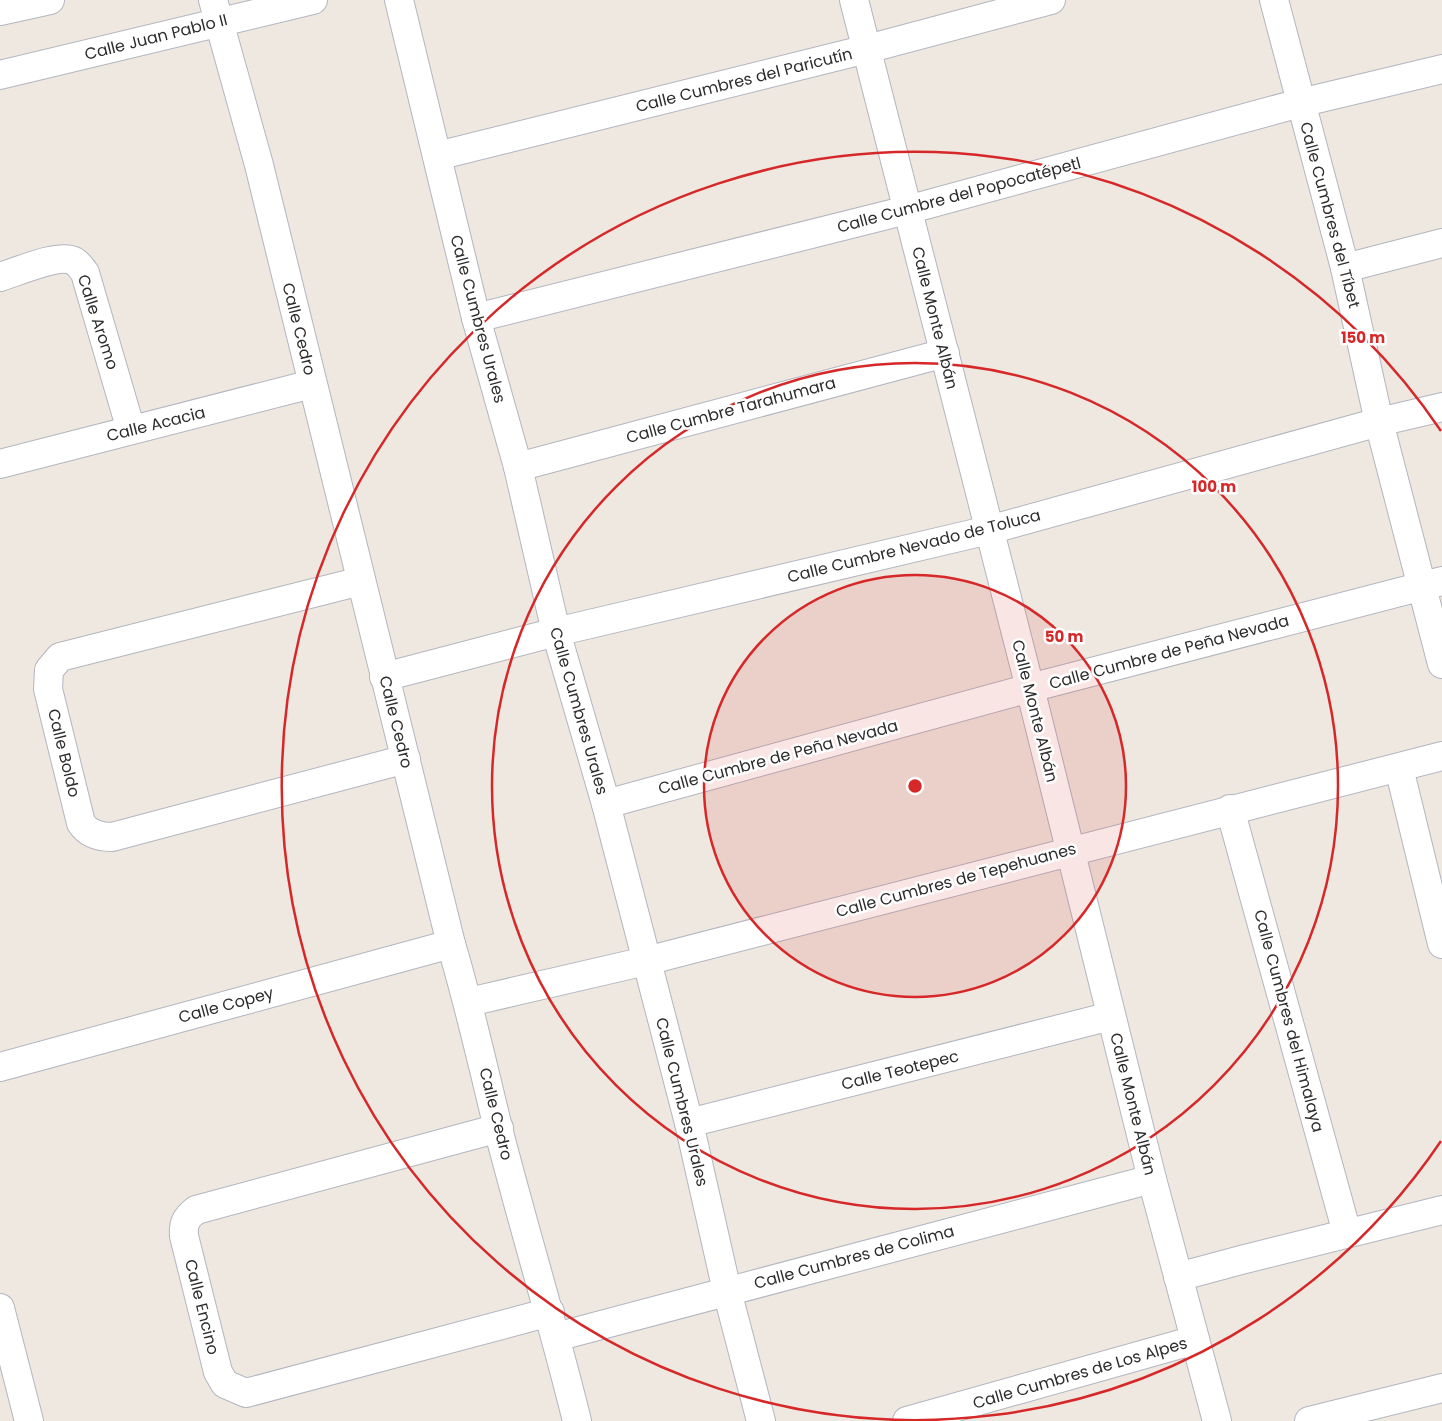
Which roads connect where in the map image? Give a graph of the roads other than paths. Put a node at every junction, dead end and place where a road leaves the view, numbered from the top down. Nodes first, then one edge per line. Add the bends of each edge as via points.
1 (50, 0) edge
2 (313, 0) edge
3 (399, 0) edge
4 (854, 0) edge
5 (1051, 0) edge
6 (1274, 0) edge
7 (0, 11) edge
8 (216, 11) edge
9 (867, 49) junction
10 (1442, 69) edge
11 (0, 75) edge
12 (1300, 103) junction
13 (437, 156) junction
14 (907, 210) junction
15 (1442, 243) edge
16 (1345, 268) junction
17 (0, 277) edge
18 (476, 318) junction
19 (945, 353) junction
20 (312, 384) junction
21 (1442, 407) edge
22 (1379, 422) junction
23 (131, 430) junction
24 (2, 459) edge
25 (518, 466) junction
26 (989, 530) junction
27 (360, 581) junction
28 (1431, 584) edge
29 (556, 632) junction
30 (1442, 664) edge
31 (384, 676) junction
32 (1030, 688) junction
33 (1442, 756) edge
34 (406, 760) junction
35 (1399, 768) junction
36 (606, 804) junction
37 (1230, 809) junction
38 (1070, 851) junction
39 (452, 944) junction
40 (1442, 944) edge
41 (646, 960) junction
42 (469, 1002) junction
43 (1111, 1016) junction
44 (0, 1067) edge
45 (689, 1123) junction
46 (498, 1128) junction
47 (1152, 1179) junction
48 (1442, 1210) edge
49 (1347, 1233) junction
50 (1178, 1277) junction
51 (727, 1291) junction
52 (0, 1308) edge
53 (553, 1325) junction
54 (1195, 1340) junction
55 (1442, 1388) edge
56 (29, 1421) edge
57 (577, 1421) edge
58 (760, 1421) edge
59 (907, 1421) edge
60 (1217, 1421) edge
61 (1309, 1421) edge

1 - 7 street
2 - 8 street, Calle Juan Pablo II
3 - 13 street, Calle Cumbres Urales
4 - 9 street, Calle Monte Albán
5 - 9 street, Calle Cumbres del Paricutín
6 - 12 street, Calle Cumbres del Tíbet
8 - 11 street, Calle Juan Pablo II
8 - 20 street, Calle Cedro via 259,165
9 - 13 street, Calle Cumbres del Paricutín
9 - 14 street, Calle Monte Albán
10 - 12 street, Calle Cumbre del Popocatépetl
12 - 14 street, Calle Cumbre del Popocatépetl
12 - 16 street, Calle Cumbres del Tíbet
13 - 18 street, Calle Cumbres Urales
14 - 18 street, Calle Cumbre del Popocatépetl
14 - 19 street, Calle Monte Albán
15 - 16 street
16 - 22 street, Calle Cumbres del Tíbet
17 - 23 street, Calle Aromo via 58,259 73,261 80,266 85,273
18 - 25 street, Calle Cumbres Urales
19 - 25 street, Calle Cumbre Tarahumara
19 - 26 street, Calle Monte Albán
20 - 23 street, Calle Acacia
20 - 27 street, Calle Cedro
21 - 22 street, Calle Cumbre Nevado de Toluca
22 - 26 street, Calle Cumbre Nevado de Toluca
22 - 28 street, Calle Cumbres del Tíbet
23 - 24 street, Calle Acacia
25 - 29 street, Calle Cumbres Urales
26 - 29 street, Calle Cumbre Nevado de Toluca
26 - 32 street, Calle Monte Albán
27 - 31 street, Calle Cedro
27 - 34 street, Calle Boldo via 60,657 49,670 48,689 81,823 86,830 112,837
28 - 30 street, Calle Cumbres del Tíbet
28 - 32 street, Calle Cumbre de Peña Nevada
29 - 31 street, Calle Cumbre Nevado de Toluca
29 - 36 street, Calle Cumbres Urales
31 - 34 street, Calle Cedro
32 - 36 street, Calle Cumbre de Peña Nevada
32 - 38 street, Calle Monte Albán
33 - 35 street, Calle Cumbres de Tepehuanes
34 - 39 street, Calle Cedro
35 - 37 street, Calle Cumbres de Tepehuanes
35 - 40 street
36 - 41 street, Calle Cumbres Urales
37 - 38 street, Calle Cumbres de Tepehuanes
37 - 49 street, Calle Cumbres del Himalaya
38 - 41 street, Calle Cumbres de Tepehuanes
38 - 43 street, Calle Monte Albán
39 - 42 street, Calle Cedro
39 - 44 street, Calle Copey
41 - 42 street, Calle Cumbres de Tepehuanes
41 - 45 street, Calle Cumbres Urales
42 - 46 street, Calle Cedro
43 - 45 street, Calle Teotepec
43 - 47 street, Calle Monte Albán
45 - 51 street, Calle Cumbres Urales
46 - 53 street, Calle Cedro
46 - 53 street, Calle Encino via 196,1210 186,1219 184,1236 218,1372 224,1384 246,1393
47 - 50 street, Calle Monte Albán
47 - 51 street, Calle Cumbres de Colima
48 - 49 street
49 - 50 street
50 - 54 street, Calle Monte Albán
51 - 53 street, Calle Cumbres de Colima
51 - 58 street, Calle Cumbres Urales
52 - 56 street
53 - 57 street, Calle Cedro
54 - 59 street, Calle Cumbres de Los Alpes
54 - 60 street, Calle Monte Albán
55 - 61 street

